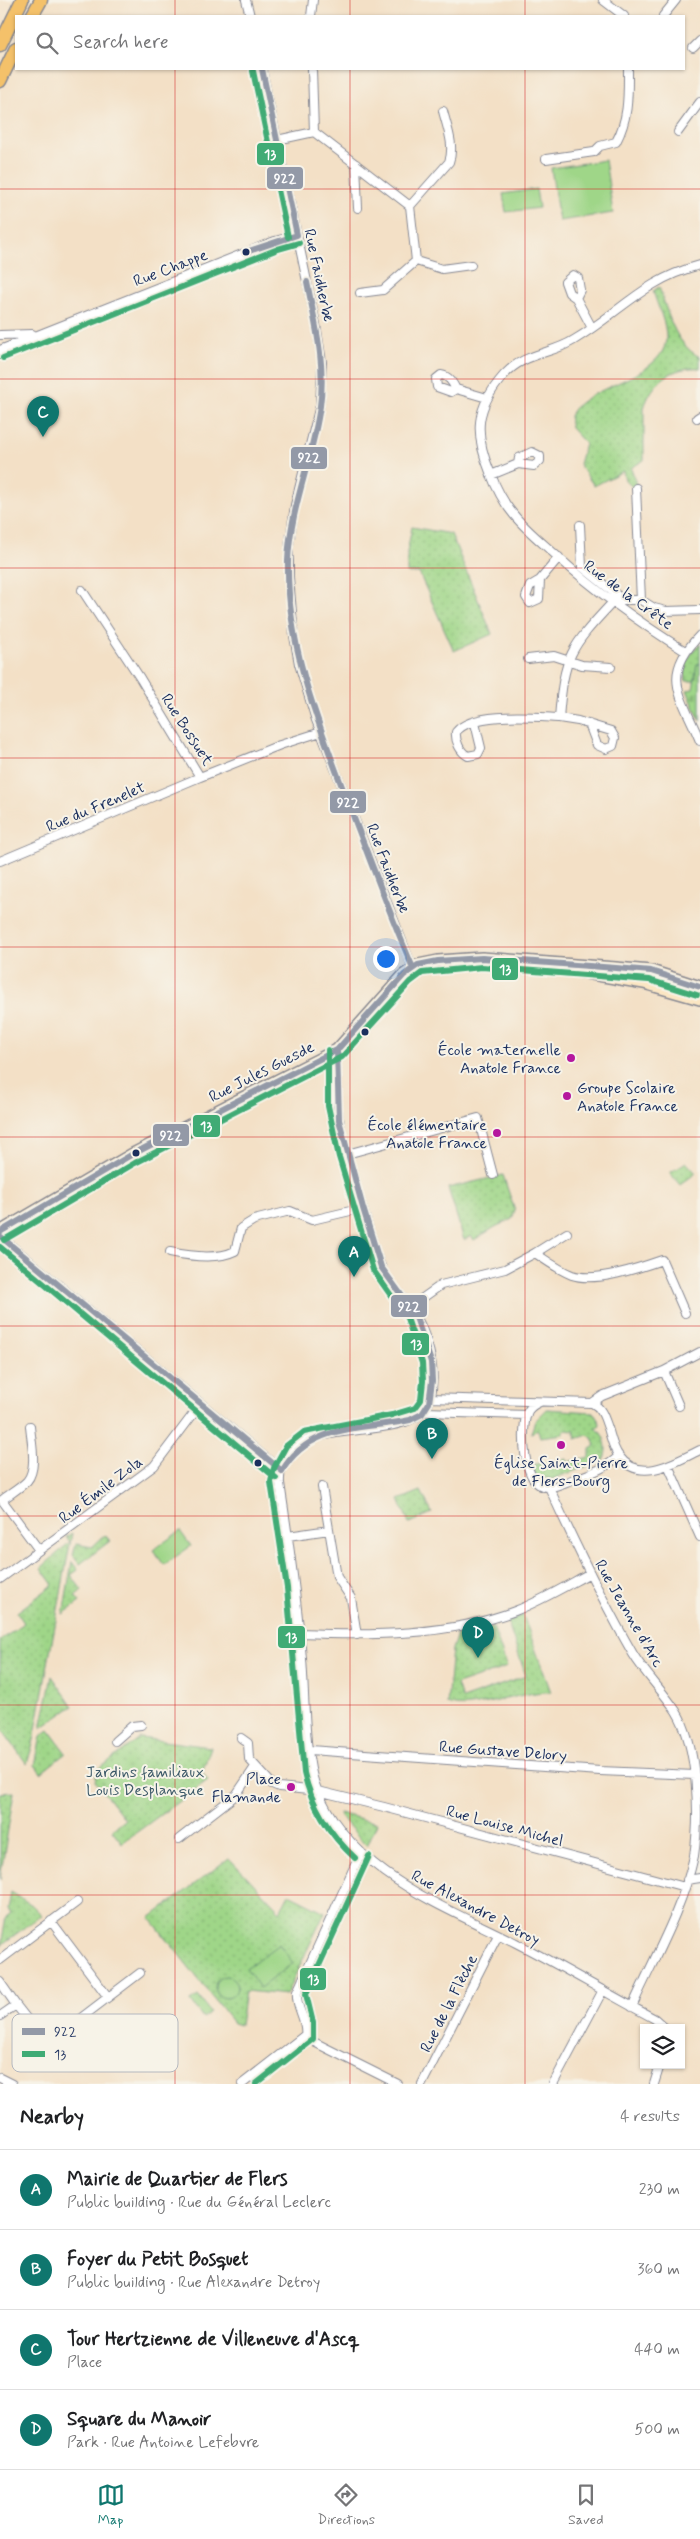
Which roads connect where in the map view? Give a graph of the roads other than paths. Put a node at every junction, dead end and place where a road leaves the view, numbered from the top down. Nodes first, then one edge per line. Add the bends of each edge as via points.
1 (22, 0) edge
2 (41, 0) edge
3 (246, 0) edge
4 (312, 0) edge
5 (603, 0) edge
6 (676, 0) edge
7 (33, 15) edge
8 (250, 15) edge
9 (311, 15) edge
10 (621, 15) edge
11 (664, 15) edge
12 (700, 41) edge
13 (0, 45) edge
14 (693, 48) dead end
15 (15, 50) edge
16 (262, 70) edge
17 (312, 70) edge
18 (628, 70) edge
19 (0, 81) edge
20 (700, 102) edge
21 (443, 111) dead end
22 (314, 132) junction
23 (678, 132) dead end
24 (277, 140) junction
25 (546, 159) dead end
26 (356, 164) junction
27 (410, 206) junction
28 (358, 208) dead end
29 (297, 235) junction
30 (416, 261) junction
31 (471, 265) dead end
32 (700, 265) edge
33 (360, 293) dead end
34 (576, 298) dead end
35 (53, 328) junction
36 (592, 328) junction
37 (0, 335) edge
38 (0, 350) edge
39 (456, 388) dead end
40 (487, 398) junction
41 (518, 464) dead end
42 (491, 475) junction
43 (636, 488) dead end
44 (580, 525) dead end
45 (558, 557) junction
46 (582, 567) junction
47 (576, 573) junction
48 (540, 580) dead end
49 (82, 590) dead end
50 (641, 600) junction
51 (612, 603) junction
52 (700, 610) edge
53 (627, 613) junction
54 (700, 635) edge
55 (685, 651) junction
56 (528, 659) dead end
57 (568, 660) junction
58 (611, 667) dead end
59 (559, 718) junction
60 (475, 723) dead end
61 (589, 724) dead end
62 (321, 732) junction
63 (700, 740) edge
64 (200, 777) junction
65 (0, 861) edge
66 (414, 971) junction
67 (700, 987) edge
68 (700, 999) edge
69 (338, 1050) junction
70 (347, 1154) junction
71 (493, 1175) dead end
72 (363, 1208) junction
73 (0, 1232) edge
74 (567, 1233) dead end
75 (0, 1236) edge
76 (170, 1252) dead end
77 (535, 1253) junction
78 (410, 1307) junction
79 (685, 1313) dead end
80 (700, 1352) edge
81 (664, 1370) junction
82 (431, 1398) junction
83 (540, 1402) junction
84 (592, 1402) junction
85 (200, 1405) junction
86 (679, 1406) dead end
87 (425, 1412) junction
88 (527, 1415) junction
89 (30, 1426) dead end
90 (700, 1450) edge
91 (619, 1456) junction
92 (668, 1466) junction
93 (282, 1471) junction
94 (322, 1487) dead end
95 (549, 1487) junction
96 (1, 1501) edge
97 (329, 1530) junction
98 (288, 1536) junction
99 (700, 1537) edge
100 (39, 1550) junction
101 (590, 1573) junction
102 (0, 1579) edge
103 (300, 1633) junction
104 (357, 1635) junction
105 (141, 1724) dead end
106 (241, 1738) dead end
107 (115, 1740) dead end
108 (310, 1750) junction
109 (255, 1767) junction
110 (695, 1774) junction
111 (318, 1791) junction
112 (180, 1839) dead end
113 (361, 1852) junction
114 (700, 1878) edge
115 (686, 1884) junction
116 (77, 1902) dead end
117 (51, 1921) junction
118 (498, 1934) junction
119 (0, 1960) edge
120 (140, 1973) dead end
121 (0, 1982) edge
122 (603, 1990) junction
123 (108, 1997) junction
124 (16, 2006) junction
125 (632, 2007) junction
126 (22, 2014) edge
127 (85, 2014) edge
128 (0, 2016) edge
129 (661, 2024) edge
130 (304, 2038) junction
131 (659, 2069) edge
132 (0, 2078) edge
133 (12, 2084) edge
134 (242, 2084) edge
135 (398, 2084) edge
136 (422, 2084) edge
137 (553, 2084) edge
138 (654, 2084) edge

1 - 13 main road
2 - 7 main road
3 - 8 street
4 - 9 street
5 - 10 street
6 - 11 street
12 - 14 street
15 - 19 main road
16 - 24 street, Rue Faidherbe
17 - 22 street
18 - 25 street via 627,111 616,142 600,146 594,152
20 - 23 street
21 - 27 street via 450,141 449,162
22 - 24 street
22 - 26 street
24 - 29 street, Rue Faidherbe
26 - 27 street
26 - 28 street
27 - 30 street
29 - 35 street, Rue Chappe via 284,237
29 - 62 street, Rue Faidherbe via 319,340 322,381 318,419 292,519 289,577 297,656
30 - 31 street via 442,269
30 - 33 street via 383,290
32 - 36 street, Rue de la Crête via 653,283
34 - 36 street
35 - 37 street, Rue Chappe via 29,334
35 - 38 street, Rue Chappe
36 - 40 street, Rue de la Crête via 570,343 518,363 504,375
39 - 40 street
40 - 42 street, Rue de la Crête via 481,414 479,438
41 - 42 street
42 - 45 street, Rue de la Crête via 514,516
43 - 50 street
44 - 46 street
45 - 47 street, Rue de la Crête
45 - 48 street
46 - 47 street
46 - 50 street via 623,600
47 - 51 street, Rue de la Crête
49 - 64 street, Rue Bossuet
50 - 52 street via 666,611
50 - 53 street
51 - 53 street, Rue de la Crête
51 - 57 street via 579,639
53 - 55 street, Rue de la Crête
54 - 55 street
55 - 63 street via 677,668 677,680
56 - 57 street via 550,656
57 - 58 street via 587,666
57 - 59 street via 562,679
59 - 60 street via 502,716
59 - 61 street
62 - 64 street, Rue Bossuet
62 - 66 street, Rue Faidherbe
64 - 65 street, Rue du Frenelet
66 - 67 street, Rue Jules Guesde via 429,962 469,958 651,971
66 - 68 street, Rue Jules Guesde via 474,965 585,972 664,987
66 - 69 street, Rue Jules Guesde
69 - 70 street via 338,1112
69 - 73 street, Rue Jules Guesde via 131,1155
70 - 71 street via 478,1118
70 - 72 street
72 - 76 street via 315,1220 293,1211 254,1220 241,1228 237,1248 229,1254 190,1256
72 - 78 street via 381,1267
74 - 77 street
75 - 85 street
77 - 78 street via 498,1271 441,1285
77 - 79 street via 566,1273 584,1277 640,1268 662,1260
78 - 82 street via 421,1326 430,1357
80 - 81 street
81 - 84 street
81 - 86 street
82 - 83 street
82 - 87 street
83 - 84 street
83 - 88 street via 531,1407
84 - 91 street via 603,1413
85 - 93 street
85 - 100 street, Rue Émile Zola via 154,1466
87 - 88 street
87 - 93 street via 405,1422 309,1440 293,1451
88 - 95 street, Rue Jeanne d'Arc via 524,1446 527,1466 534,1479
89 - 96 street via 30,1475
90 - 92 street
91 - 92 street via 645,1470
91 - 95 street via 598,1471
92 - 99 street
93 - 98 street, Rue Alexandre Detroy via 280,1483
94 - 97 street
95 - 101 street, Rue Jeanne d'Arc
96 - 100 street
97 - 98 street
97 - 104 street via 337,1577 351,1598
98 - 103 street, Rue Alexandre Detroy
100 - 102 street, Rue Émile Zola
101 - 104 street via 528,1606 491,1619 391,1634
101 - 110 street, Rue Jeanne d'Arc via 635,1658 676,1711
103 - 104 street
103 - 108 street, Rue Alexandre Detroy
105 - 107 street via 132,1726
106 - 109 street via 248,1744 249,1760
108 - 110 street, Rue Gustave Delory via 600,1771
108 - 111 street, Rue Alexandre Detroy
109 - 111 street, Rue Louise Michel via 279,1787
109 - 112 street via 236,1795
110 - 115 street, Rue Jeanne d'Arc via 699,1811 695,1851
111 - 113 street, Rue Alexandre Detroy via 344,1834
111 - 115 street, Rue Louise Michel
113 - 118 street, Rue Alexandre Detroy via 418,1895
113 - 130 street via 297,1992 306,2029
114 - 115 street, Rue Louise Michel
115 - 125 street, Rue Jeanne d'Arc
116 - 117 street
117 - 119 street
117 - 123 street
118 - 122 street, Rue Alexandre Detroy
118 - 136 street, Rue de la Flèche
120 - 123 street
121 - 124 street
122 - 125 street, Rue Alexandre Detroy
122 - 137 street
123 - 127 street
124 - 126 street
124 - 128 street
125 - 129 street, Rue Alexandre Detroy
130 - 134 street
130 - 135 street
131 - 138 street
132 - 133 street

